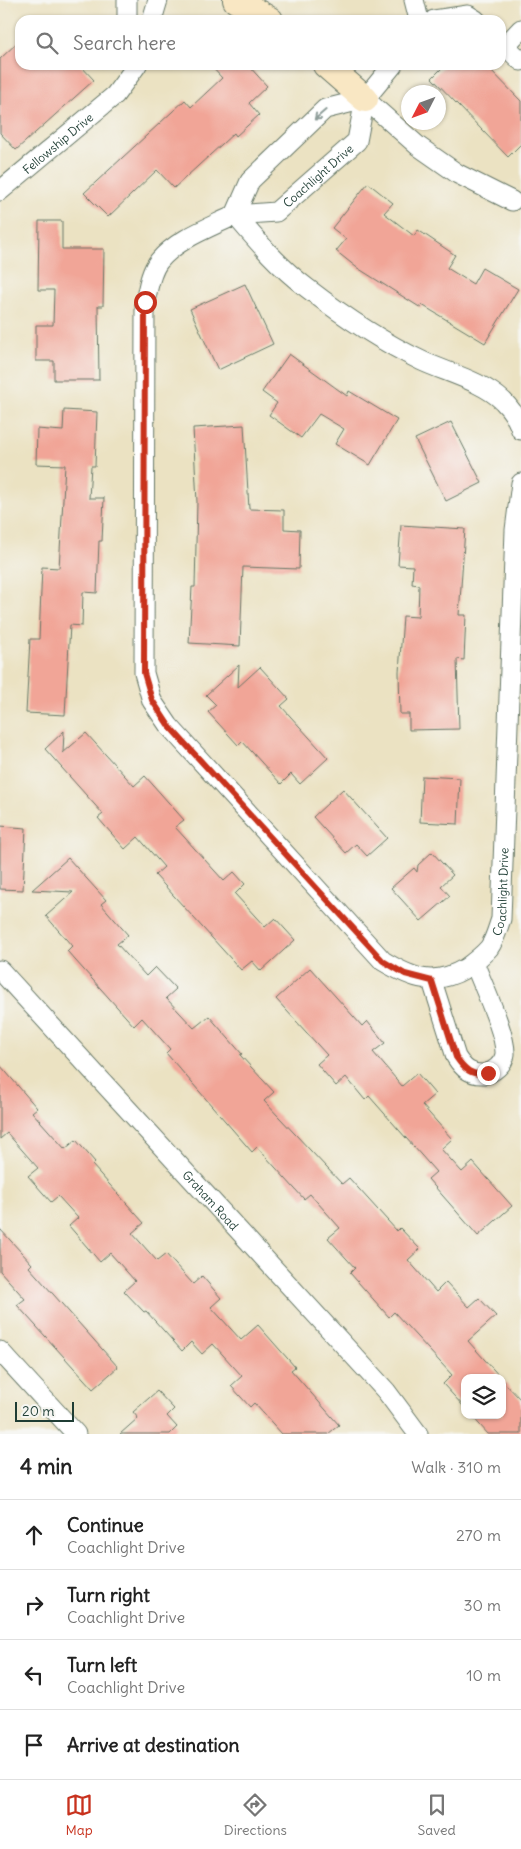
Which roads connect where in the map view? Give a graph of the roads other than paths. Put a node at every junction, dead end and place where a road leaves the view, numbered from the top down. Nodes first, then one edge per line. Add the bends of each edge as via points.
1 (127, 0) edge
2 (158, 0) edge
3 (236, 0) edge
4 (414, 0) edge
5 (127, 15) edge
6 (154, 15) edge
7 (262, 15) edge
8 (418, 15) edge
9 (521, 29) edge
10 (506, 42) edge
11 (506, 47) edge
12 (521, 61) edge
13 (119, 70) edge
14 (133, 70) edge
15 (332, 70) edge
16 (389, 70) edge
17 (114, 95) junction
18 (365, 99) junction
19 (0, 190) edge
20 (512, 201) dead end
21 (235, 216) junction
22 (521, 430) edge
23 (521, 484) edge
24 (474, 962) junction
25 (0, 970) edge
26 (432, 981) junction
27 (0, 1351) edge
28 (76, 1434) edge
29 (418, 1434) edge

1 - 5 street
2 - 6 street
3 - 7 street
4 - 8 street
9 - 10 street
11 - 12 street
13 - 17 street
14 - 17 street, Fellowship Drive
15 - 18 street
16 - 18 street
17 - 19 street, Fellowship Drive
18 - 20 street via 418,146 458,174
18 -> 21 street via 325,110 250,181
18 - 21 street, Coachlight Drive via 357,141 276,212
21 - 22 street via 276,264 307,289 420,360 481,386 503,401
21 - 26 street, Coachlight Drive via 179,243 158,262 147,295 144,673 152,700 169,726 383,961 405,974
23 - 24 street, Coachlight Drive via 515,530 501,919 490,947
24 - 26 street, Coachlight Drive via 454,975
24 - 26 street via 503,1040 504,1057 498,1067 488,1073 472,1073 456,1057
25 - 29 street, Graham Road via 386,1391
27 - 28 street

